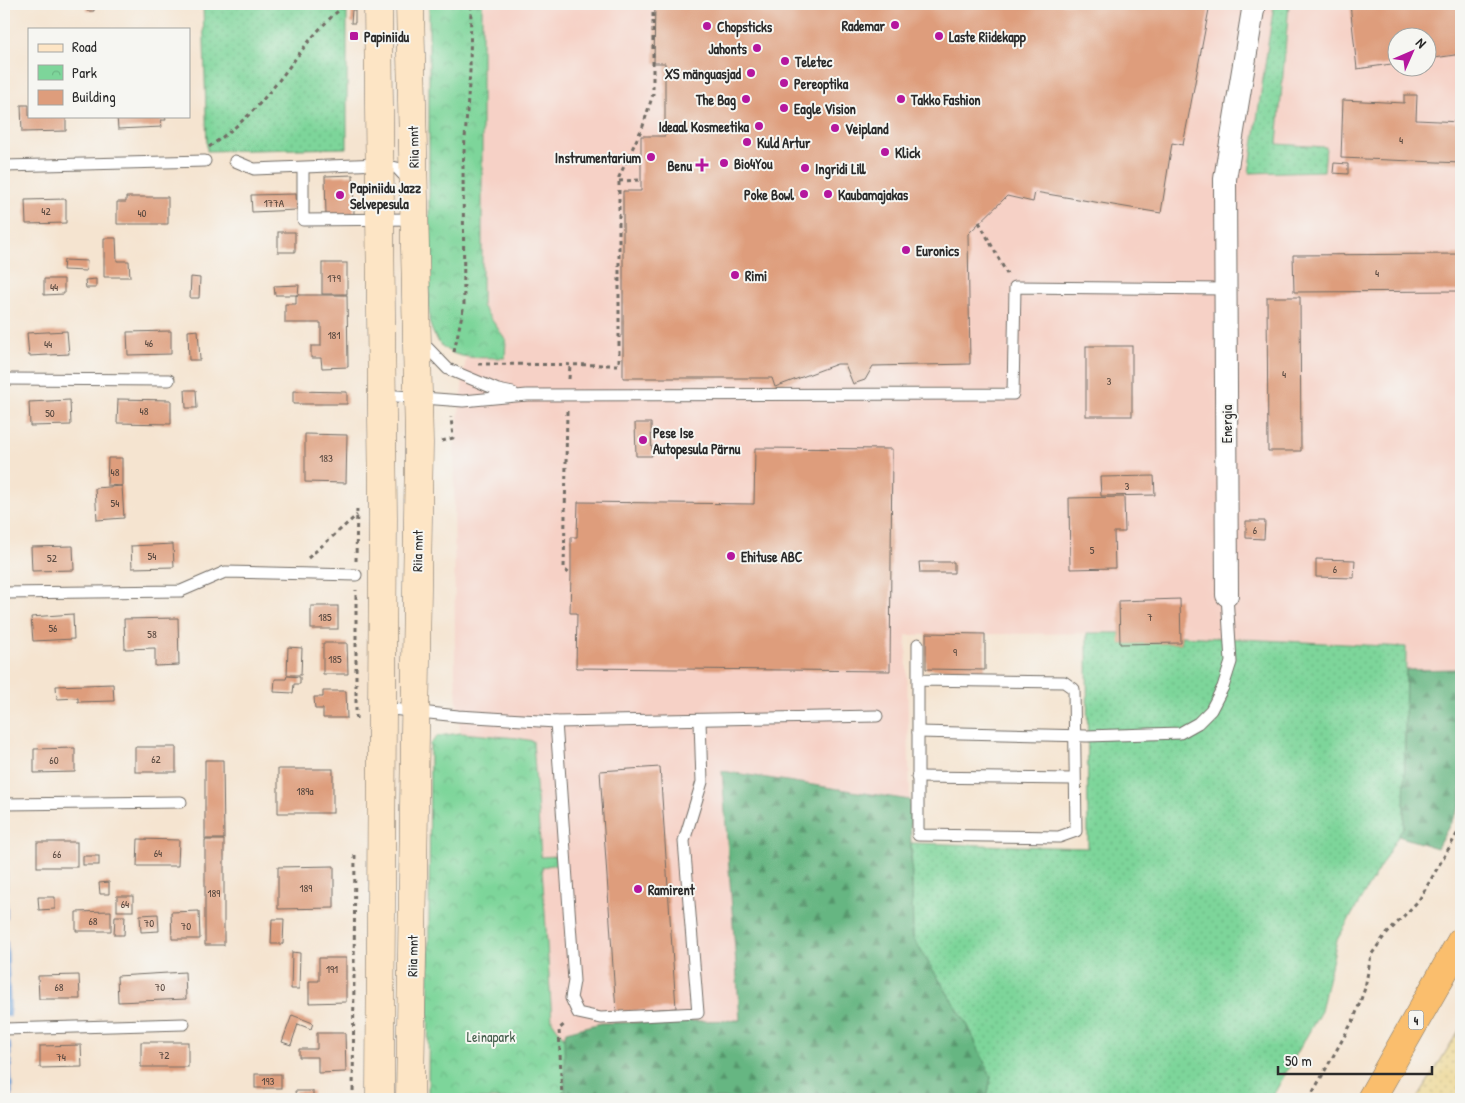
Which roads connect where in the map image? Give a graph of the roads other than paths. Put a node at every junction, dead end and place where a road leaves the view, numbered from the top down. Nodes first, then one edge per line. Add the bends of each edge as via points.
1 (378, 4) edge
2 (410, 4) edge
3 (1254, 4) edge
4 (205, 161) dead end
5 (235, 161) dead end
6 (380, 164) junction
7 (4, 166) edge
8 (303, 169) junction
9 (414, 186) junction
10 (381, 219) junction
11 (414, 219) junction
12 (1225, 289) junction
13 (416, 336) junction
14 (4, 379) edge
15 (169, 380) dead end
16 (527, 395) junction
17 (383, 396) junction
18 (418, 398) junction
19 (356, 575) road end
20 (4, 593) edge
21 (1227, 594) joint
22 (918, 644) dead end
23 (918, 680) junction
24 (382, 708) junction
25 (415, 711) junction
26 (877, 716) dead end
27 (700, 721) junction
28 (556, 722) junction
29 (918, 732) junction
30 (1074, 735) junction
31 (917, 776) junction
32 (1074, 779) junction
33 (181, 802) dead end
34 (4, 804) edge
35 (1461, 941) edge
36 (184, 1024) dead end
37 (4, 1029) edge
38 (380, 1099) edge
39 (410, 1099) edge
40 (1371, 1099) edge

1 - 6 main road
2 - 9 main road, Riia mnt
3 - 12 street, Energia via 1226,179
4 - 7 lane
5 - 8 lane via 254,169
6 - 8 lane
6 - 9 lane via 397,168
6 - 10 main road
8 - 10 lane via 303,220
9 - 11 main road, Riia mnt
10 - 11 lane
10 - 17 main road
11 - 13 main road, Riia mnt
12 - 16 lane via 1015,287 1013,394
12 - 21 street, Energia
13 - 16 lane via 448,369 498,390
13 - 18 main road, Riia mnt
14 - 15 lane
16 - 18 lane via 464,401
17 - 18 lane
17 - 24 main road
18 - 25 main road, Riia mnt
19 - 20 lane via 225,572 181,591
21 - 30 lane, Energia via 1231,662 1211,710 1198,723 1180,733
22 - 23 lane
23 - 29 lane
23 - 30 lane via 1064,682 1074,690
24 - 25 lane
24 - 38 main road
25 - 28 lane
25 - 39 main road, Riia mnt
26 - 27 lane
27 - 28 lane
27 - 28 lane via 702,782 684,841 698,1012 601,1018 578,1013 571,998 574,981
29 - 30 lane, Energia
29 - 31 lane
30 - 32 lane
31 - 32 lane
31 - 32 lane via 918,835 1059,837 1076,831
33 - 34 lane
35 - 40 highway, 4
36 - 37 lane

